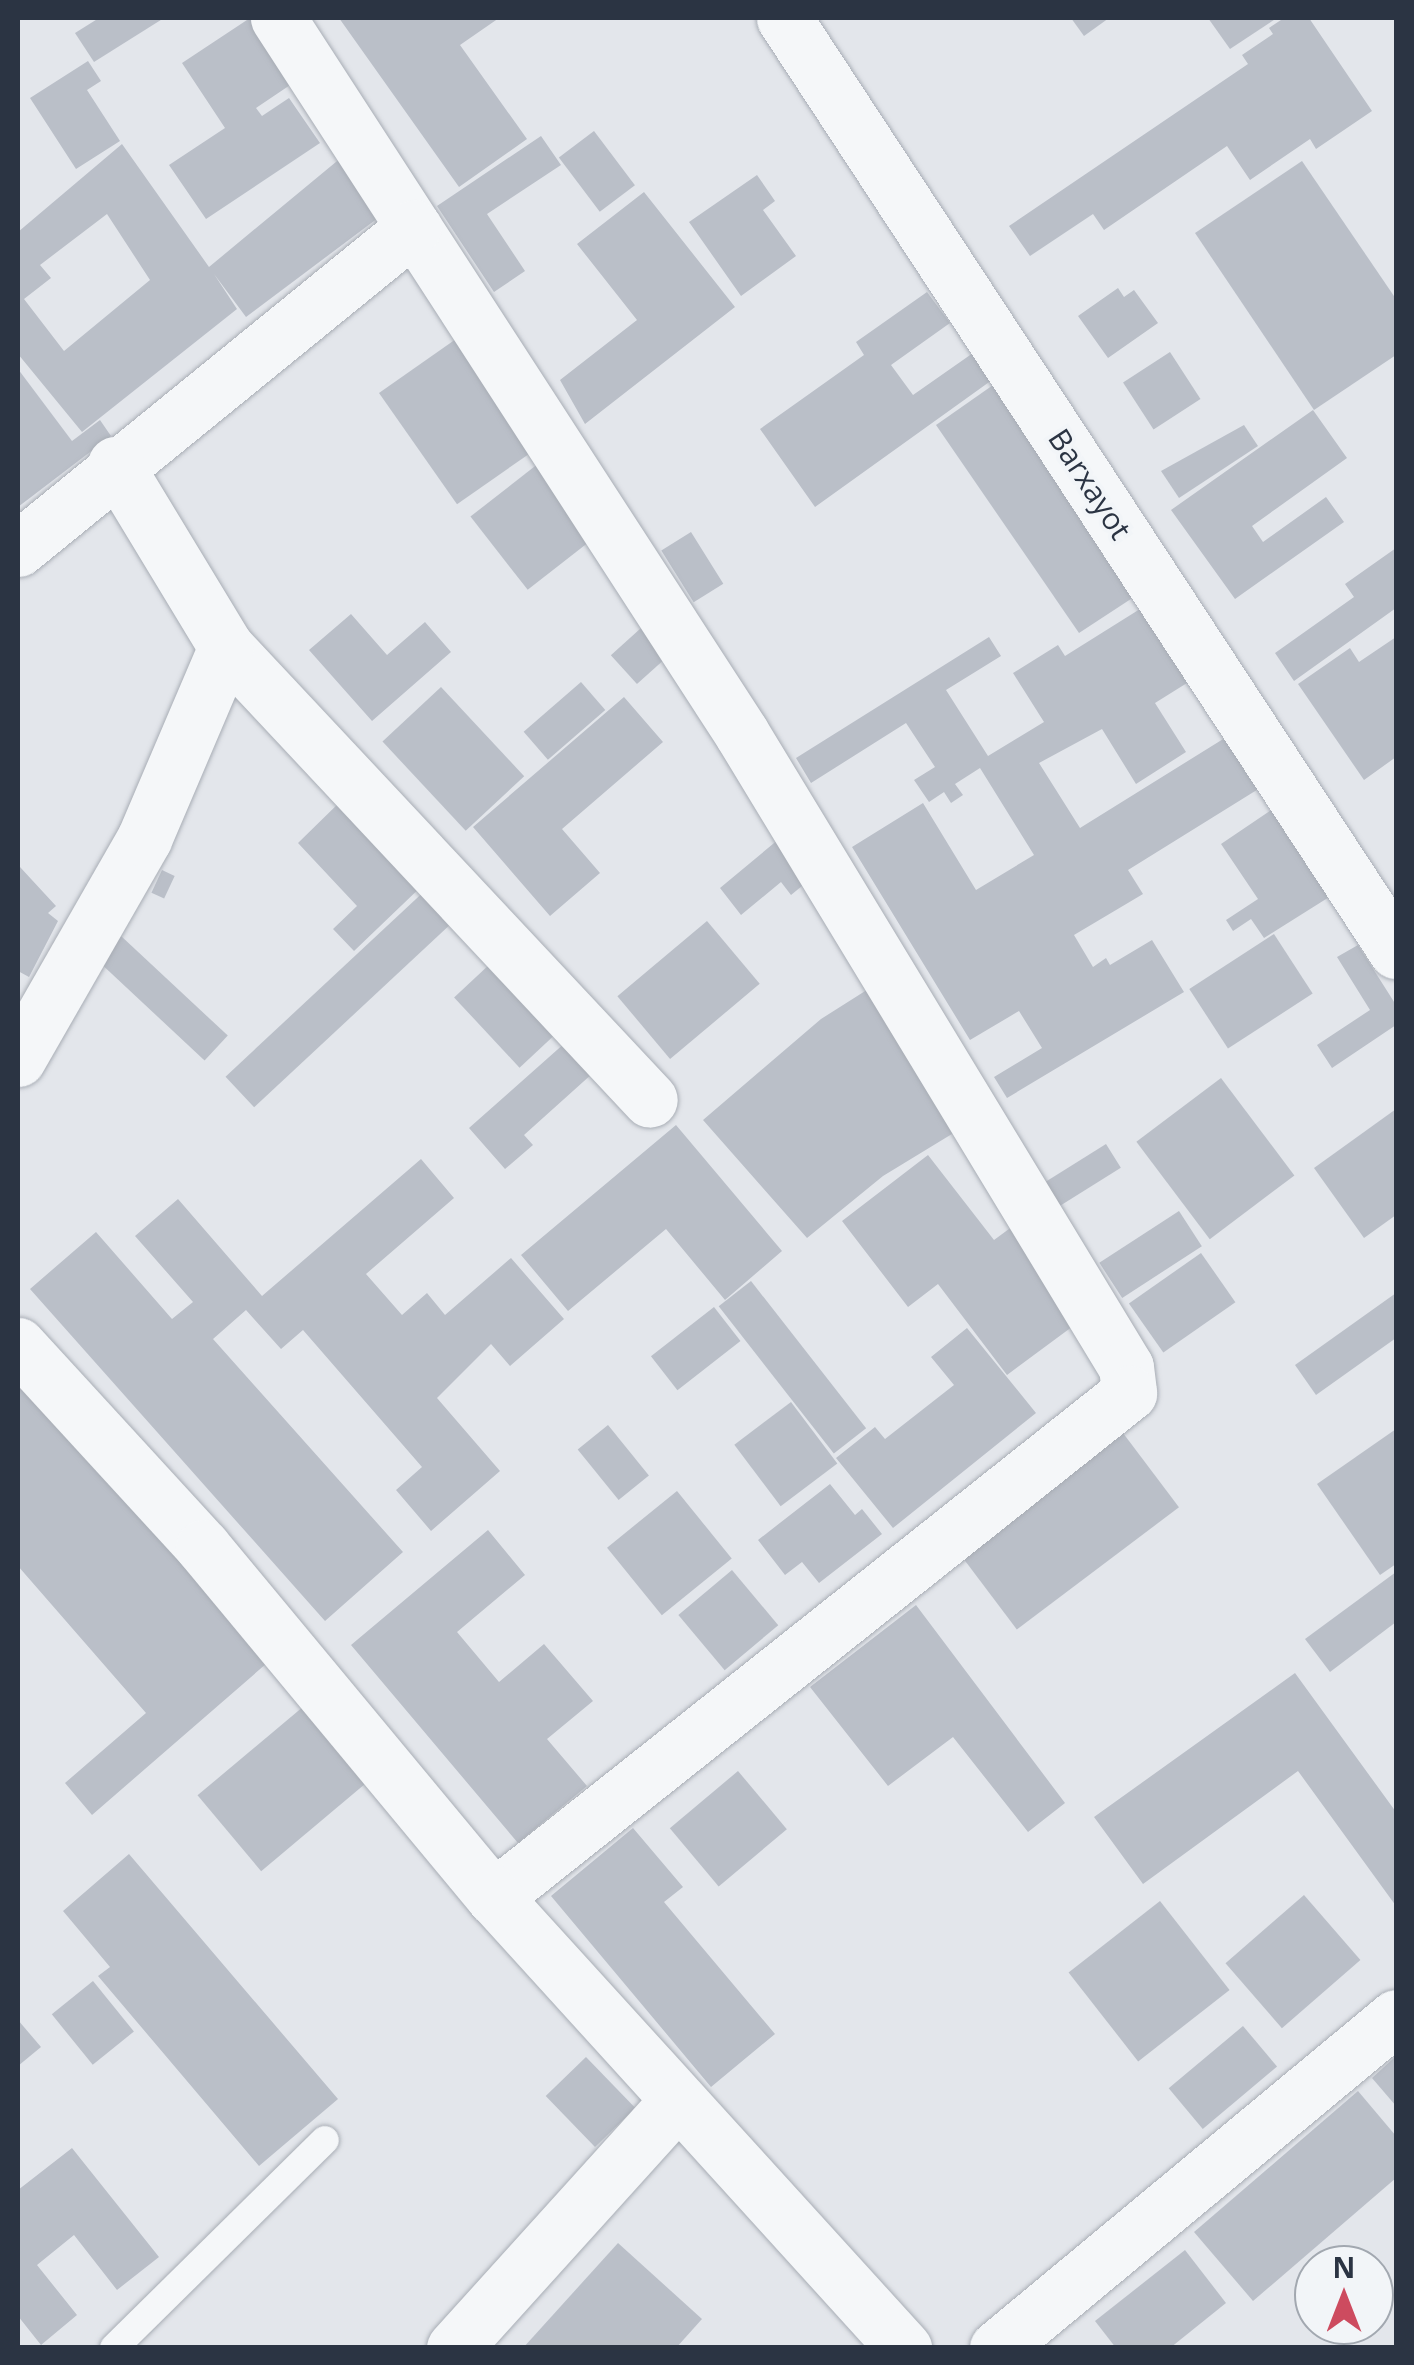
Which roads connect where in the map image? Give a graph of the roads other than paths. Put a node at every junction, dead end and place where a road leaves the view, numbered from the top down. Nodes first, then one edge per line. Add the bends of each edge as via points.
1 (278, 18) edge
2 (784, 18) edge
3 (414, 227) junction
4 (115, 464) junction
5 (18, 549) edge
6 (226, 647) junction
7 (1396, 951) edge
8 (18, 1058) edge
9 (650, 1100) dead end
10 (18, 1345) edge
11 (494, 1897) junction
12 (1396, 2017) edge
13 (676, 2102) junction
14 (325, 2140) dead end
15 (114, 2348) edge
16 (454, 2348) edge
17 (904, 2348) edge
18 (997, 2348) edge

1 - 3 street
2 - 7 street, Barxayot
3 - 4 street
3 - 11 street via 742,734 1126,1367 1129,1393
4 - 5 street
4 - 6 street
6 - 8 street via 144,839
6 - 9 street
10 - 11 street via 203,1547
11 - 13 street
12 - 18 street
13 - 16 street
13 - 17 street
14 - 15 lane

